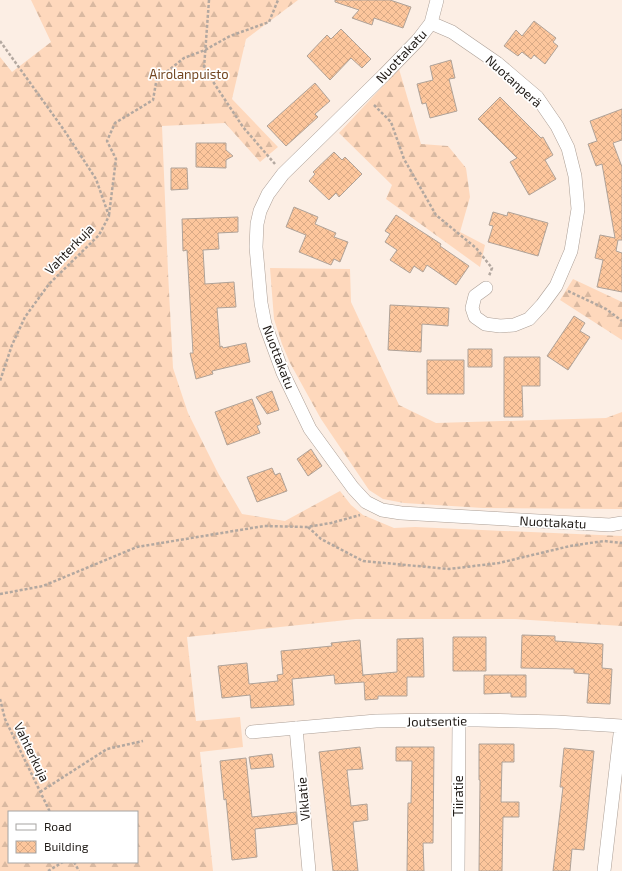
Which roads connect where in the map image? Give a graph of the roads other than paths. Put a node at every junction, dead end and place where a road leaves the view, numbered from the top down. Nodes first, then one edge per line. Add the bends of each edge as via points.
1 (437, 0) edge
2 (431, 23) junction
3 (486, 288) road end
4 (622, 523) edge
5 (459, 720) junction
6 (622, 726) edge
7 (296, 728) junction
8 (252, 732) dead end
9 (309, 871) edge
10 (458, 871) edge
11 (604, 871) edge

1 - 2 street, Nuottakatu
2 - 3 street, Nuotanperä via 452,32 502,68 537,98 563,137 575,176 578,209 571,251 556,286 542,305 529,319 514,325 486,324 475,317 472,308 474,296
2 - 4 street, Nuottakatu via 384,75 283,174 262,205 257,224 257,273 265,324 283,373 310,429 353,488 366,502 382,510 433,516 610,525
5 - 6 street, Joutsentie
5 - 7 street, Joutsentie via 376,721
5 - 10 street, Tiiratie
6 - 11 street
7 - 8 street, Joutsentie
7 - 9 street, Viklatie

